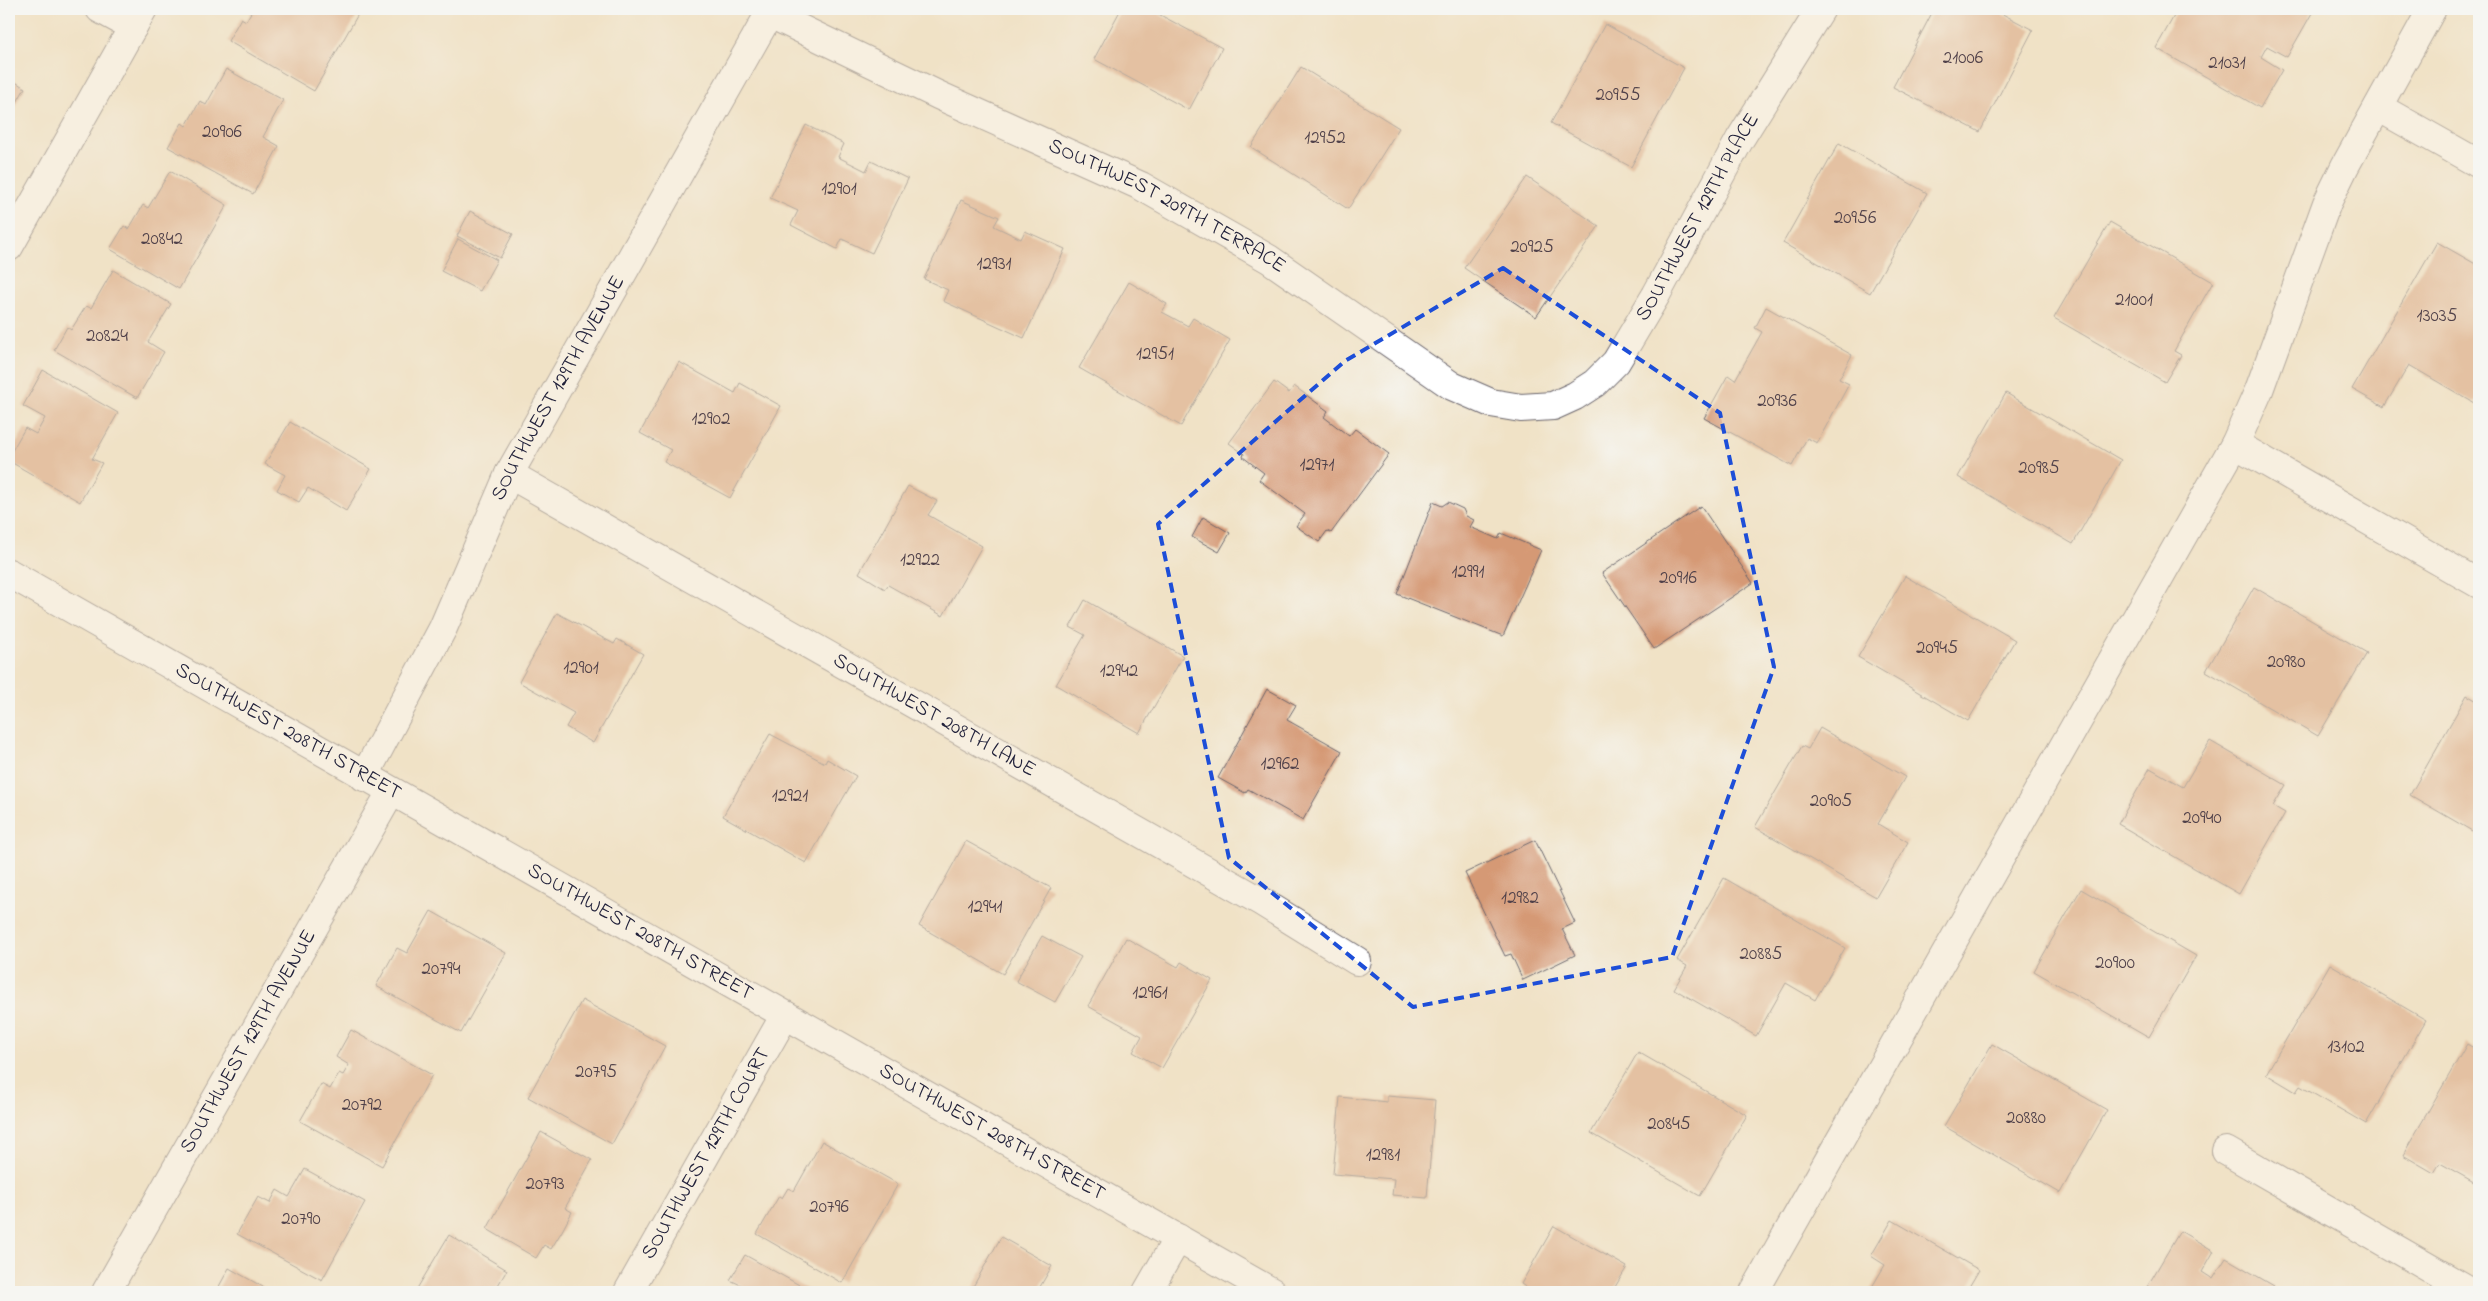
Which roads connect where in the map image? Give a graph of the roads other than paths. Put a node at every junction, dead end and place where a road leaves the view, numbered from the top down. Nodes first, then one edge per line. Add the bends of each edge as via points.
1 (100, 9) edge
2 (1821, 9) edge
3 (2432, 9) edge
4 (771, 11) edge
5 (138, 18) edge
6 (2378, 107) junction
7 (2479, 164) edge
8 (9, 247) edge
9 (1552, 406) joint
10 (2235, 444) junction
11 (509, 474) junction
12 (9, 573) edge
13 (2479, 584) edge
14 (364, 777) junction
15 (391, 792) junction
16 (1358, 961) dead end
17 (785, 1015) junction
18 (2226, 1151) dead end
19 (1178, 1238) junction
20 (106, 1292) edge
21 (628, 1292) edge
22 (1147, 1292) edge
23 (1272, 1292) edge
24 (1754, 1292) edge
25 (2471, 1292) edge

1 - 5 street
2 - 9 street, SOUTHWEST 129TH PLACE via 1740,139 1616,362 1595,383
3 - 6 street
4 - 9 street, SOUTHWEST 209TH TERRACE via 938,95 1141,186 1269,259 1452,386 1491,403 1521,408
4 - 11 street, SOUTHWEST 129TH AVENUE
5 - 8 street
6 - 7 street
6 - 10 street via 2328,203 2262,381
10 - 13 street
10 - 24 street
11 - 14 street, SOUTHWEST 129TH AVENUE via 443,628
11 - 16 street, SOUTHWEST 208TH LANE via 1262,902
12 - 14 street, SOUTHWEST 208TH STREET
14 - 15 street, SOUTHWEST 208TH STREET
15 - 17 street, SOUTHWEST 208TH STREET
15 - 20 street, SOUTHWEST 129TH AVENUE
17 - 19 street, SOUTHWEST 208TH STREET
17 - 21 street, SOUTHWEST 129TH COURT
18 - 25 street
19 - 22 street
19 - 23 street, SOUTHWEST 208TH STREET

